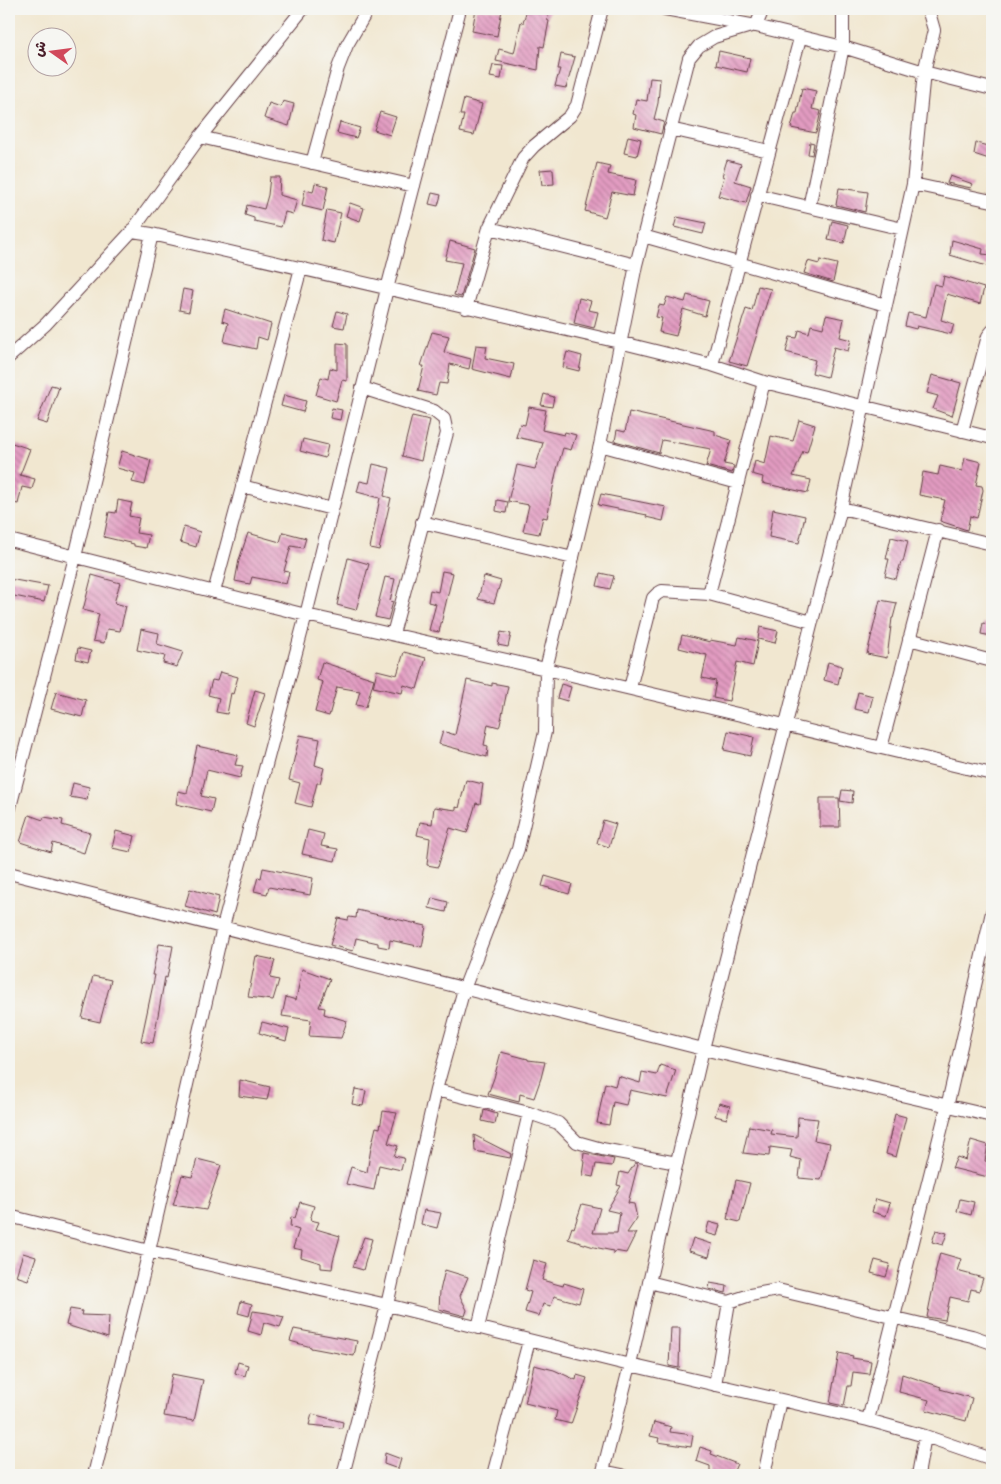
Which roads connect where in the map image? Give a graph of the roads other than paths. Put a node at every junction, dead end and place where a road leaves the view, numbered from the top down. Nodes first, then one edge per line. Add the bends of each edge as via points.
1 (303, 9) edge
2 (368, 9) edge
3 (460, 9) edge
4 (602, 9) edge
5 (763, 9) edge
6 (843, 9) edge
7 (928, 9) edge
8 (672, 10) edge
9 (753, 26) junction
10 (800, 38) junction
11 (843, 47) junction
12 (924, 72) junction
13 (992, 89) edge
14 (670, 129) junction
15 (200, 137) junction
16 (769, 151) junction
17 (312, 163) junction
18 (913, 184) junction
19 (414, 186) junction
20 (757, 195) junction
21 (992, 201) edge
22 (809, 207) junction
23 (489, 228) junction
24 (903, 229) junction
25 (132, 231) junction
26 (152, 234) junction
27 (643, 236) junction
28 (738, 264) junction
29 (636, 265) junction
30 (301, 268) junction
31 (387, 289) junction
32 (886, 305) junction
33 (466, 308) junction
34 (992, 331) edge
35 (619, 342) junction
36 (9, 356) edge
37 (712, 365) junction
38 (764, 382) junction
39 (362, 388) junction
40 (863, 405) junction
41 (962, 430) junction
42 (992, 438) edge
43 (600, 445) junction
44 (738, 483) junction
45 (242, 486) junction
46 (841, 508) junction
47 (332, 509) junction
48 (422, 522) junction
49 (938, 530) junction
50 (9, 540) edge
51 (992, 544) edge
52 (75, 557) junction
53 (573, 558) junction
54 (214, 592) junction
55 (709, 594) junction
56 (306, 615) junction
57 (812, 622) junction
58 (393, 634) junction
59 (909, 639) junction
60 (992, 661) edge
61 (546, 669) junction
62 (630, 688) junction
63 (785, 725) junction
64 (881, 748) junction
65 (992, 774) edge
66 (9, 811) edge
67 (9, 873) edge
68 (992, 912) edge
69 (223, 927) junction
70 (464, 989) junction
71 (703, 1049) junction
72 (436, 1090) junction
73 (947, 1107) junction
74 (529, 1113) junction
75 (992, 1116) edge
76 (676, 1164) junction
77 (9, 1216) edge
78 (150, 1251) junction
79 (649, 1282) junction
80 (729, 1302) junction
81 (387, 1305) junction
82 (894, 1318) junction
83 (478, 1328) junction
84 (529, 1341) junction
85 (992, 1343) edge
86 (630, 1365) junction
87 (714, 1385) junction
88 (780, 1400) junction
89 (868, 1420) junction
90 (925, 1436) junction
91 (992, 1459) edge
92 (602, 1473) edge
93 (94, 1475) edge
94 (343, 1475) edge
95 (493, 1475) edge
96 (622, 1475) edge
97 (764, 1475) edge
98 (918, 1475) edge

1 - 15 street
2 - 17 street via 338,68
3 - 19 street
4 - 23 street via 577,105 570,116 524,158
5 - 9 street
6 - 11 street
7 - 12 street via 934,30
8 - 9 street
9 - 10 street
9 - 14 street via 714,37 699,46 689,58
10 - 11 street
10 - 16 street
11 - 12 street
11 - 22 street
12 - 13 street
12 - 18 street
14 - 16 street
14 - 27 street
15 - 17 street
15 - 25 street
16 - 20 street
17 - 19 street
18 - 21 street
18 - 24 street
19 - 31 street
20 - 22 street
20 - 28 street
22 - 24 street
23 - 29 street
23 - 33 street
24 - 32 street
25 - 26 street
25 - 36 street via 46,324
26 - 30 street
26 - 52 street
27 - 28 street
27 - 29 street
28 - 32 street
28 - 37 street
29 - 35 street
30 - 31 street
30 - 45 street
31 - 33 street
31 - 39 street
32 - 40 street
33 - 35 street
34 - 41 street
35 - 37 street
35 - 43 street
37 - 38 street
38 - 40 street
38 - 44 street
39 - 47 street
39 - 48 street via 434,411 444,419 447,433
40 - 41 street
40 - 46 street
41 - 42 street
43 - 44 street
43 - 53 street
44 - 55 street
45 - 47 street
45 - 54 street
46 - 49 street
46 - 57 street
47 - 56 street
48 - 53 street
48 - 58 street
49 - 51 street
49 - 59 street
50 - 52 street
52 - 54 street
52 - 66 street
53 - 61 street
54 - 56 street
55 - 57 street
55 - 62 street via 662,591 653,598
56 - 58 street
56 - 69 street
57 - 63 street
58 - 61 street
59 - 60 street
59 - 64 street
61 - 62 street
61 - 70 street via 545,732 518,849
62 - 63 street
63 - 64 street
63 - 71 street
64 - 65 street
67 - 69 street
68 - 73 street
69 - 70 street
69 - 78 street
70 - 71 street
70 - 72 street
71 - 73 street
71 - 76 street
72 - 74 street
72 - 81 street
73 - 75 street
73 - 82 street
74 - 76 street via 558,1123 577,1142
74 - 83 street
76 - 79 street
77 - 78 street
78 - 81 street
78 - 93 street
79 - 80 street
79 - 86 street
80 - 82 street via 778,1290
80 - 87 street
81 - 83 street
81 - 94 street
82 - 85 street
82 - 89 street
83 - 84 street
84 - 86 street
84 - 95 street
86 - 87 street
86 - 92 street
87 - 88 street
88 - 89 street
88 - 97 street
89 - 90 street
90 - 91 street
90 - 98 street
92 - 96 street

